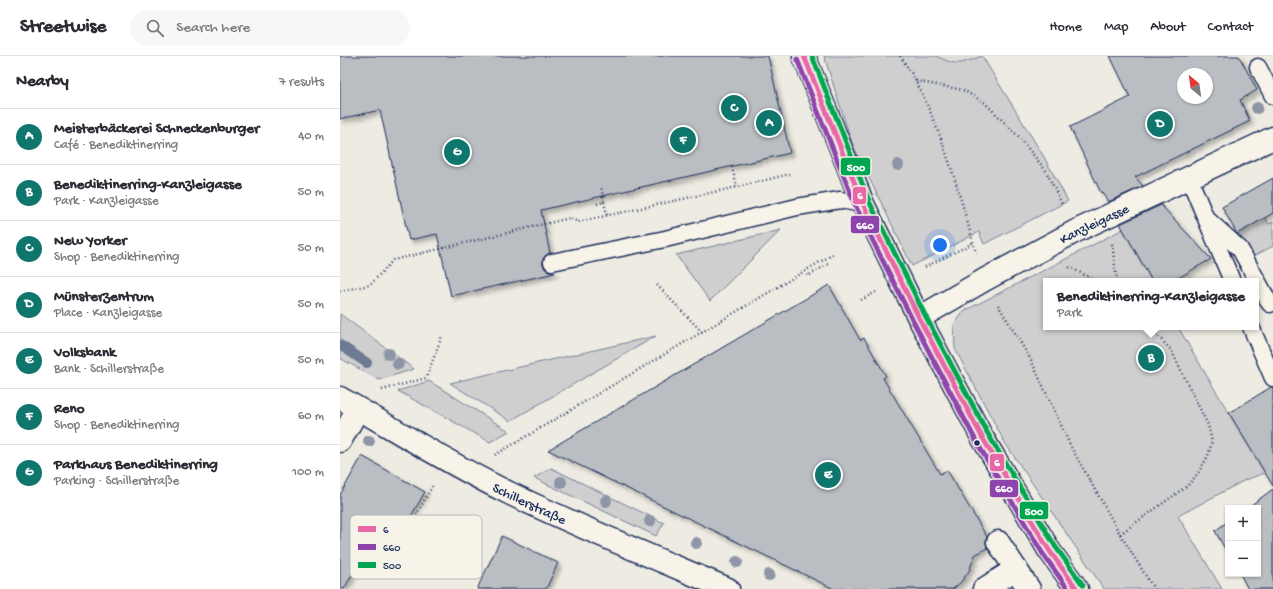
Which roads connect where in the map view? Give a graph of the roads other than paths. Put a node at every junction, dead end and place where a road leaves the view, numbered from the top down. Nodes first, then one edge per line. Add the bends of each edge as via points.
1 (804, 56) edge
2 (1258, 67) dead end
3 (1273, 96) edge
4 (1273, 138) edge
5 (1188, 178) junction
6 (863, 204) junction
7 (1204, 216) junction
8 (552, 262) dead end
9 (1231, 278) edge
10 (1256, 278) edge
11 (1259, 284) edge
12 (1270, 304) dead end
13 (919, 318) junction
14 (1253, 330) edge
15 (1273, 378) edge
16 (349, 404) edge
17 (340, 441) edge
18 (998, 542) dead end
19 (1016, 569) junction
20 (728, 589) edge
21 (984, 589) edge
22 (1029, 589) edge
23 (1076, 589) edge

1 - 6 street
2 - 3 lane
4 - 5 street, Kanzleigasse
5 - 7 lane
5 - 13 street, Kanzleigasse via 1076,231
6 - 8 lane via 840,200 797,208
6 - 13 street
7 - 9 lane
7 - 10 lane via 1240,249
11 - 12 lane
13 - 23 street via 982,437 1049,550
14 - 15 lane
16 - 17 street
16 - 20 street, Schillerstraße via 516,496
18 - 19 street
19 - 21 street
19 - 22 street

